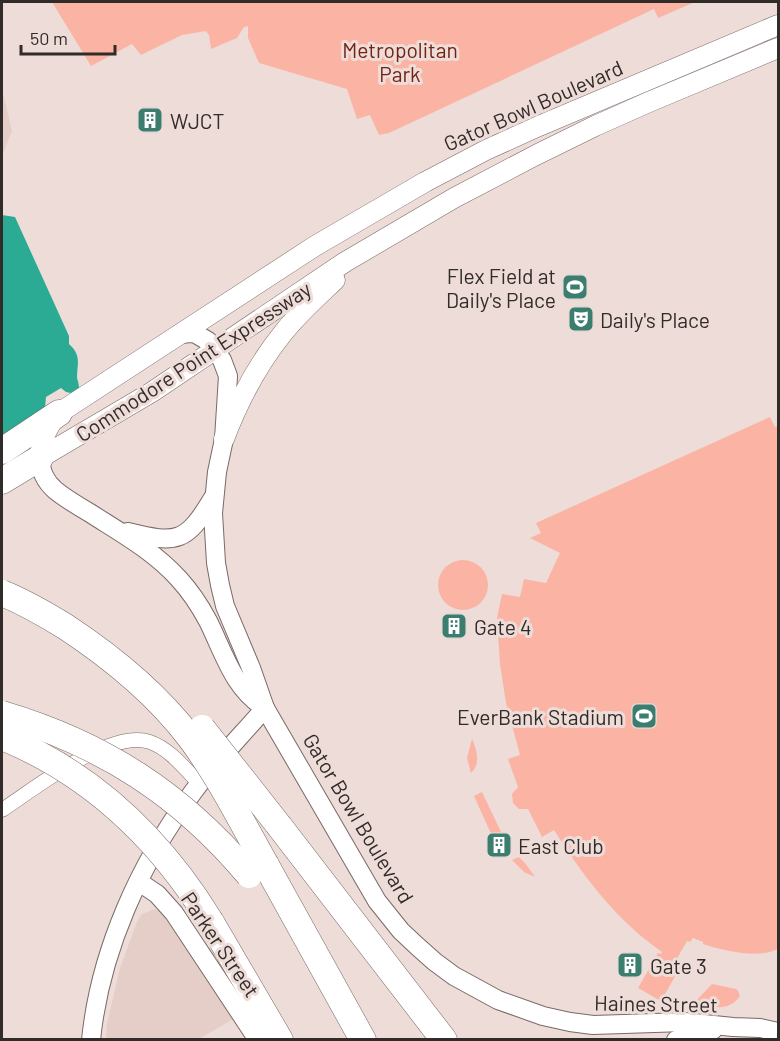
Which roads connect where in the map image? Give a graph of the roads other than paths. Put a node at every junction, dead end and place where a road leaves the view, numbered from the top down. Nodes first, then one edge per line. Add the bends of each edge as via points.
1 (778, 25) edge
2 (778, 48) edge
3 (383, 239) junction
4 (315, 246) joint
5 (180, 334) junction
6 (215, 350) junction
7 (59, 413) junction
8 (224, 439) junction
9 (2, 452) edge
10 (40, 458) junction
11 (2, 481) edge
12 (213, 498) junction
13 (115, 529) junction
14 (3, 593) edge
15 (265, 708) junction
16 (2, 714) edge
17 (2, 736) edge
18 (200, 784) junction
19 (2, 810) edge
20 (139, 882) junction
21 (733, 1028) junction
22 (578, 1032) edge
23 (778, 1032) edge
24 (91, 1040) edge
25 (258, 1040) edge
26 (280, 1040) edge
27 (349, 1040) edge
28 (363, 1040) edge
29 (444, 1040) edge
30 (676, 1040) edge
31 (756, 1040) edge

1 - 4 main road, Gator Bowl Boulevard via 486,150
2 - 3 main road, Gator Bowl Boulevard via 556,144
3 - 6 main road, Commodore Point Expressway
3 - 8 main road via 320,294 283,333 250,383
4 - 5 main road, Commodore Point Expressway
5 - 6 street via 200,335
5 - 7 main road, Commodore Point Expressway
6 - 8 street, Gator Bowl Boulevard via 228,376
6 - 10 main road, Commodore Point Expressway via 153,392
7 - 9 highway, Commodore Point Expressway
7 - 10 main road via 45,435
8 - 12 street, Gator Bowl Boulevard
10 - 11 highway, Commodore Point Expressway
10 - 13 street, Gator Bowl Boulevard via 50,486
12 - 13 street via 194,526 177,537 154,539
12 - 15 street, Gator Bowl Boulevard via 219,585
13 - 15 street, Gator Bowl Boulevard via 153,555 186,588 240,685
14 - 28 highway, bridge via 50,617 112,659 179,725 223,789
14 - 29 highway, bridge via 50,608 106,637 172,692
15 - 18 street
15 - 22 street, Gator Bowl Boulevard via 377,901 417,946 454,976 498,1000
16 - 27 highway, bridge via 56,732 114,760 206,829 242,866 274,908
17 - 26 highway, bridge via 67,770 144,832 191,889
18 - 19 street via 159,746 134,740 85,757
18 - 20 street via 170,825
20 - 24 street via 108,958
20 - 25 street, Parker Street via 174,913
21 - 22 street, Haines Street via 685,1022 601,1025
21 - 23 street, Haines Street
21 - 30 street
21 - 31 street, Haines Street

